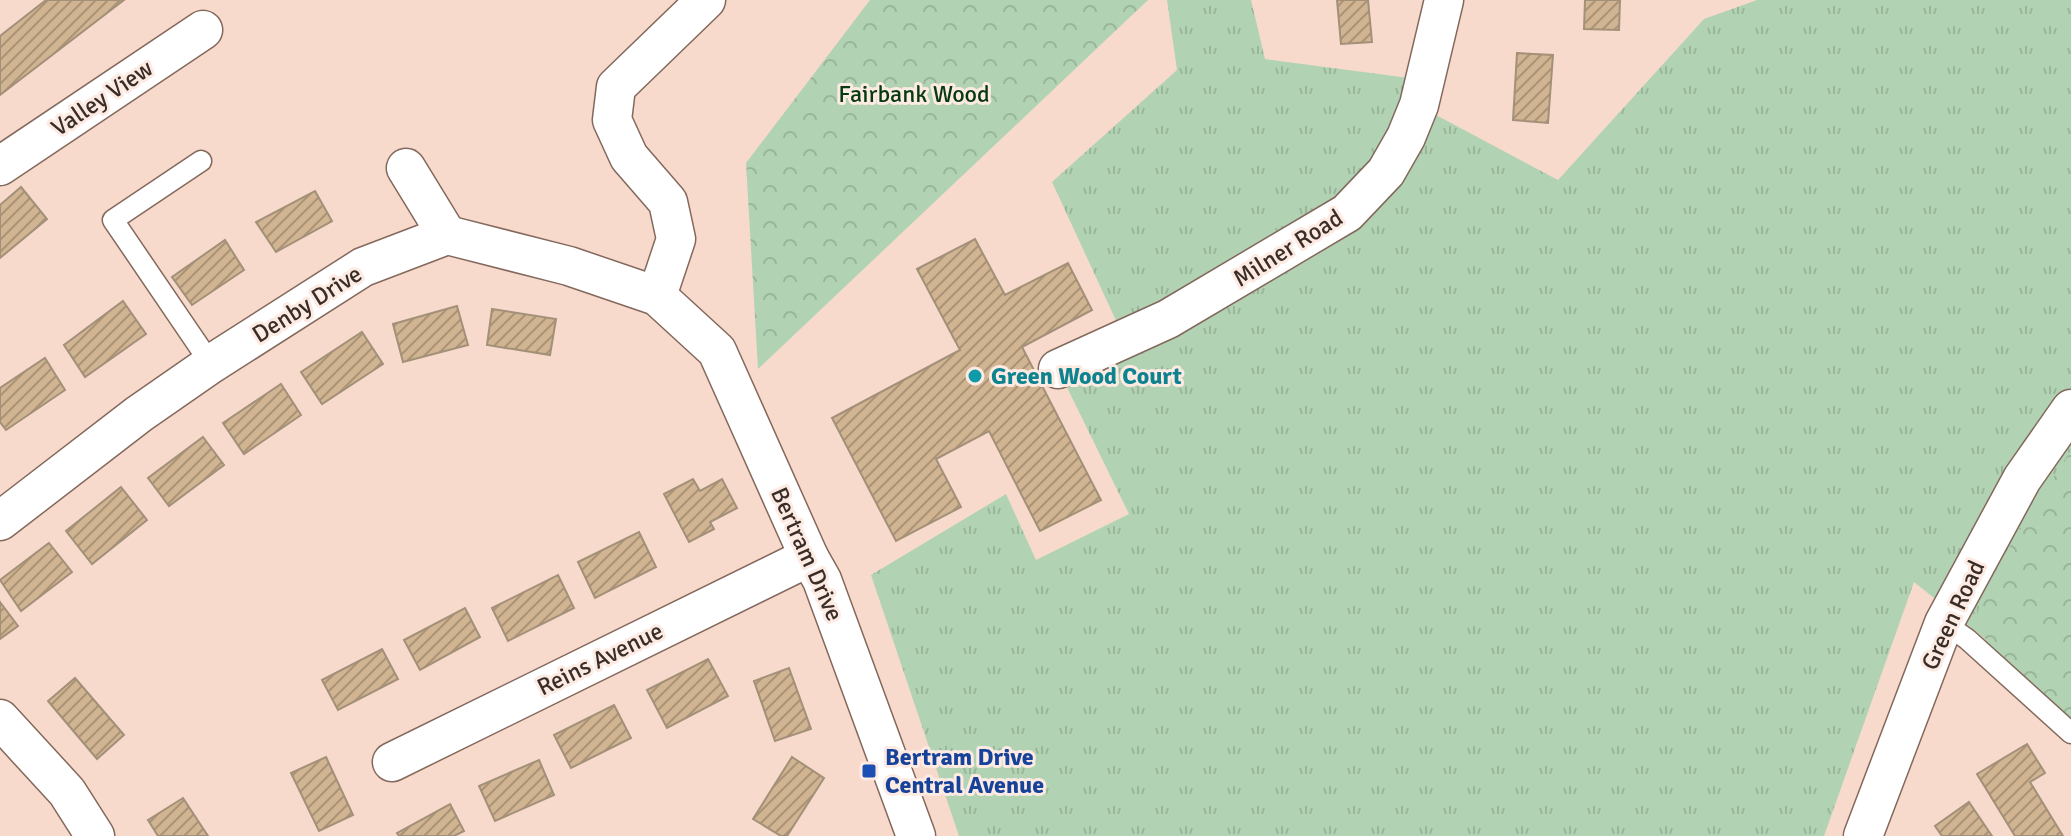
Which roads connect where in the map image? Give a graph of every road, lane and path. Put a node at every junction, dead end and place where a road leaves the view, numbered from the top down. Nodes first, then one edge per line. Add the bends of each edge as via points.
1 (706, 0) edge
2 (1444, 0) edge
3 (203, 30) dead end
4 (201, 161) dead end
5 (0, 166) edge
6 (406, 168) dead end
7 (447, 235) junction
8 (657, 296) junction
9 (211, 364) junction
10 (1058, 369) dead end
11 (2071, 409) edge
12 (0, 521) edge
13 (809, 557) junction
14 (1944, 623) junction
15 (0, 719) edge
16 (2071, 733) edge
17 (392, 762) dead end
18 (95, 836) edge
19 (916, 836) edge
20 (1863, 836) edge

1 - 8 street via 616,87 612,120 629,157 668,202 676,239
2 - 10 street, Milner Road via 1406,137 1386,172 1347,213 1168,319
3 - 5 street, Valley View
4 - 9 lane via 113,220
6 - 7 street
7 - 8 street via 569,266
7 - 9 street, Denby Drive via 363,267
8 - 13 street, Bertram Drive via 717,351
9 - 12 street, Denby Drive
11 - 14 street, Green Road via 2022,479
13 - 17 street, Reins Avenue
13 - 19 street, Bertram Drive
14 - 16 lane
14 - 20 street, Green Road
15 - 18 street via 67,792

